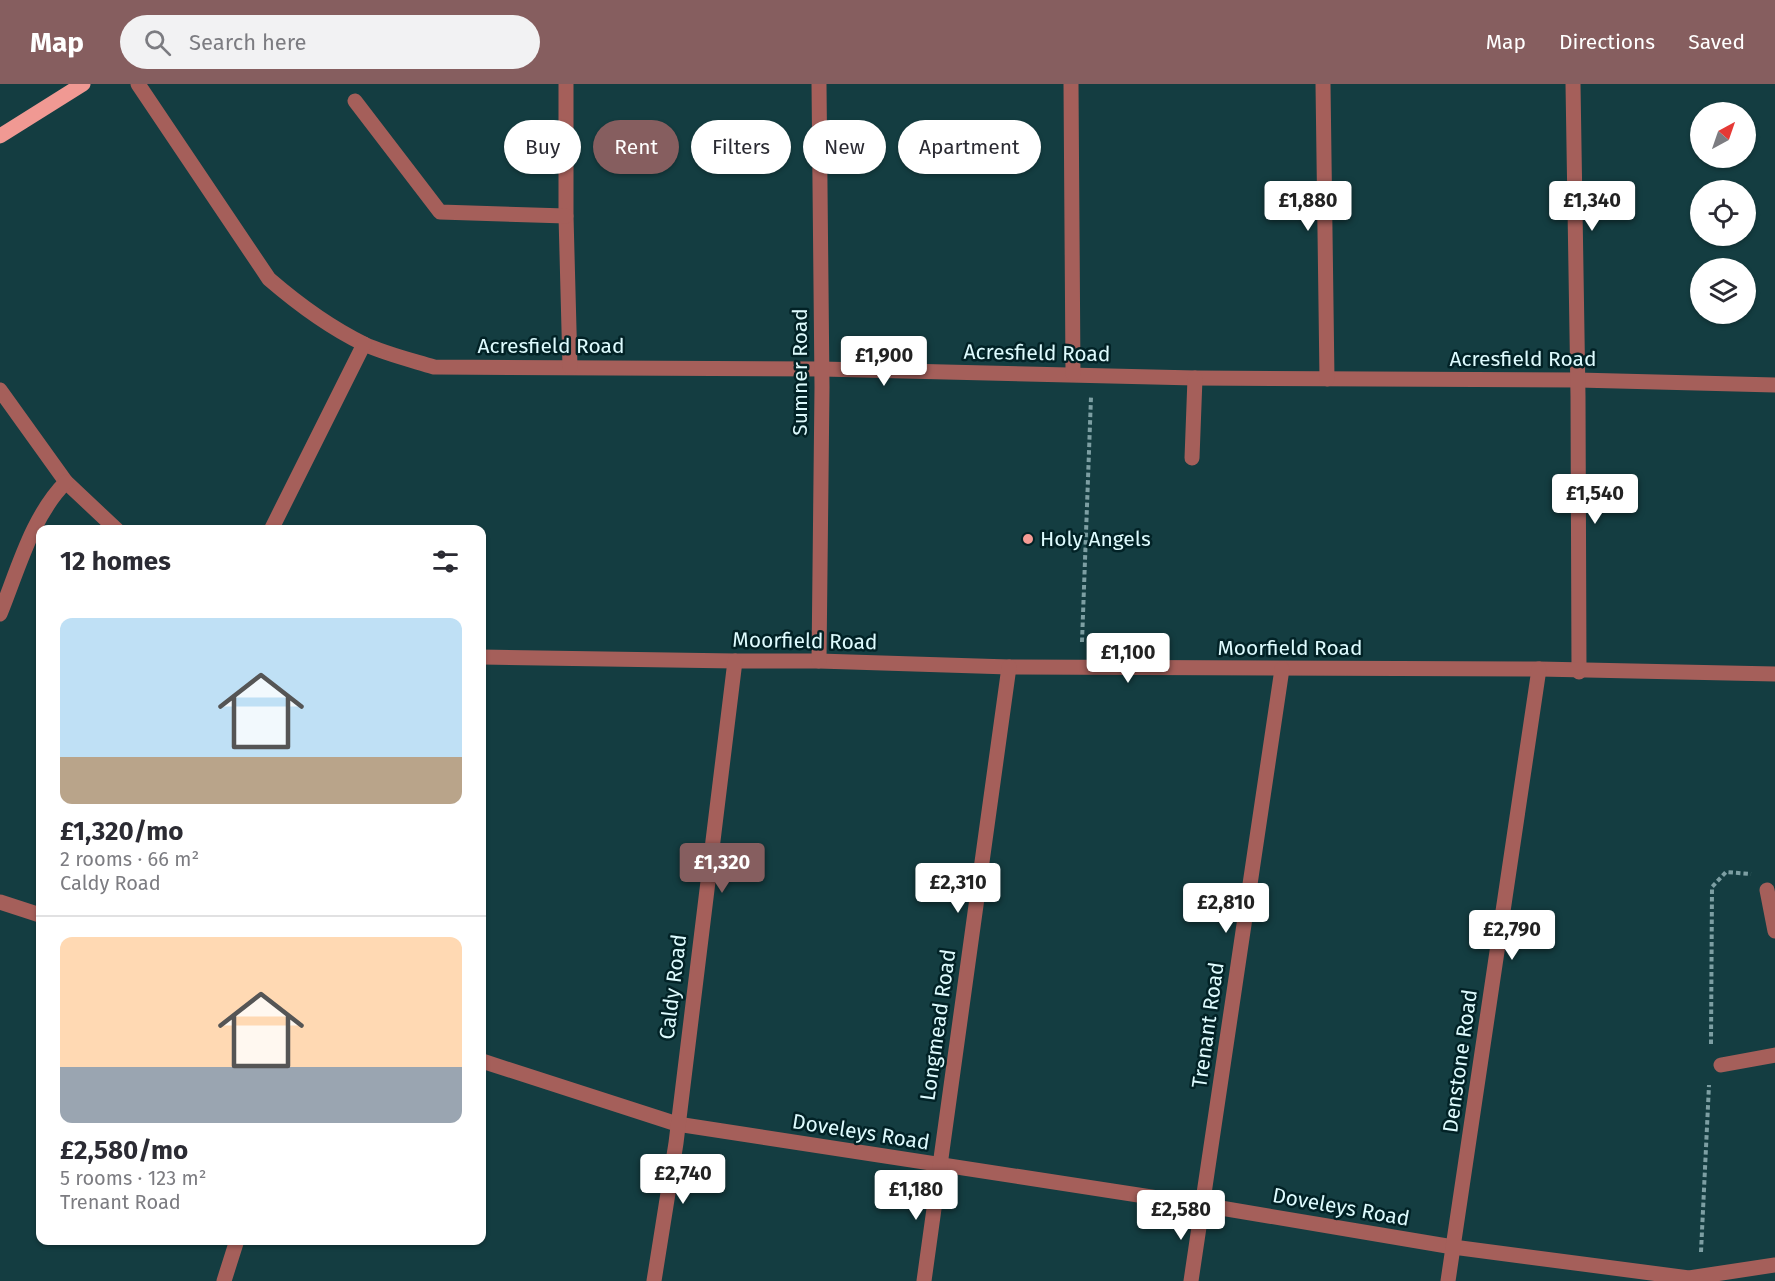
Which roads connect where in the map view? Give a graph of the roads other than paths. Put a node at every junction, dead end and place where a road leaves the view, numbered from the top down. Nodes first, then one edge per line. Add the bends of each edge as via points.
1 (83, 84) edge
2 (138, 84) edge
3 (566, 84) edge
4 (819, 84) edge
5 (1071, 84) edge
6 (1323, 84) edge
7 (1573, 84) edge
8 (355, 101) dead end
9 (0, 136) edge
10 (566, 216) junction
11 (364, 344) junction
12 (570, 368) junction
13 (822, 369) junction
14 (1073, 374) junction
15 (1195, 378) junction
16 (1327, 379) junction
17 (1578, 380) junction
18 (1775, 385) edge
19 (0, 390) edge
20 (1192, 458) dead end
21 (66, 482) junction
22 (112, 525) edge
23 (274, 525) edge
24 (0, 614) edge
25 (486, 657) edge
26 (735, 661) junction
27 (819, 661) junction
28 (1009, 667) junction
29 (1282, 669) junction
30 (1539, 669) junction
31 (1579, 672) junction
32 (1775, 674) edge
33 (1767, 890) dead end
34 (0, 902) edge
35 (36, 914) edge
36 (1775, 931) edge
37 (1775, 1055) edge
38 (486, 1062) edge
39 (1721, 1065) dead end
40 (677, 1124) junction
41 (940, 1166) junction
42 (1203, 1205) junction
43 (235, 1245) edge
44 (1453, 1247) junction
45 (1775, 1265) edge
46 (224, 1281) edge
47 (654, 1281) edge
48 (924, 1281) edge
49 (1191, 1281) edge
50 (1448, 1281) edge

1 - 9 main road
2 - 11 street, Acresfield Road via 269,279 297,303
3 - 10 street
4 - 13 street, Sumner Road
5 - 14 street
6 - 16 street
7 - 17 street
8 - 10 street via 440,212
10 - 12 street
11 - 12 street, Acresfield Road via 434,367
11 - 23 street
12 - 13 street, Acresfield Road
13 - 14 street, Acresfield Road
13 - 27 street, Sumner Road
14 - 15 street, Acresfield Road
15 - 16 street, Acresfield Road
15 - 20 street
16 - 17 street, Acresfield Road
17 - 18 street, Acresfield Road
17 - 31 street
19 - 21 street
21 - 22 street
21 - 24 street via 40,515
25 - 26 street, Moorfield Road
26 - 27 street, Moorfield Road
26 - 40 street, Caldy Road
27 - 28 street, Moorfield Road
28 - 29 street, Moorfield Road
28 - 41 street, Longmead Road
29 - 30 street, Moorfield Road
29 - 42 street, Trenant Road
30 - 31 street, Moorfield Road
30 - 44 street, Denstone Road
31 - 32 street, Moorfield Road
33 - 36 street
34 - 35 street
37 - 39 street
38 - 40 street, Doveleys Road
40 - 41 street, Doveleys Road
40 - 47 street, Caldy Road
41 - 42 street, Doveleys Road
41 - 48 street, Longmead Road
42 - 44 street, Doveleys Road
42 - 49 street, Trenant Road
43 - 46 street
44 - 45 street, Doveleys Road via 1689,1278
44 - 50 street, Denstone Road

